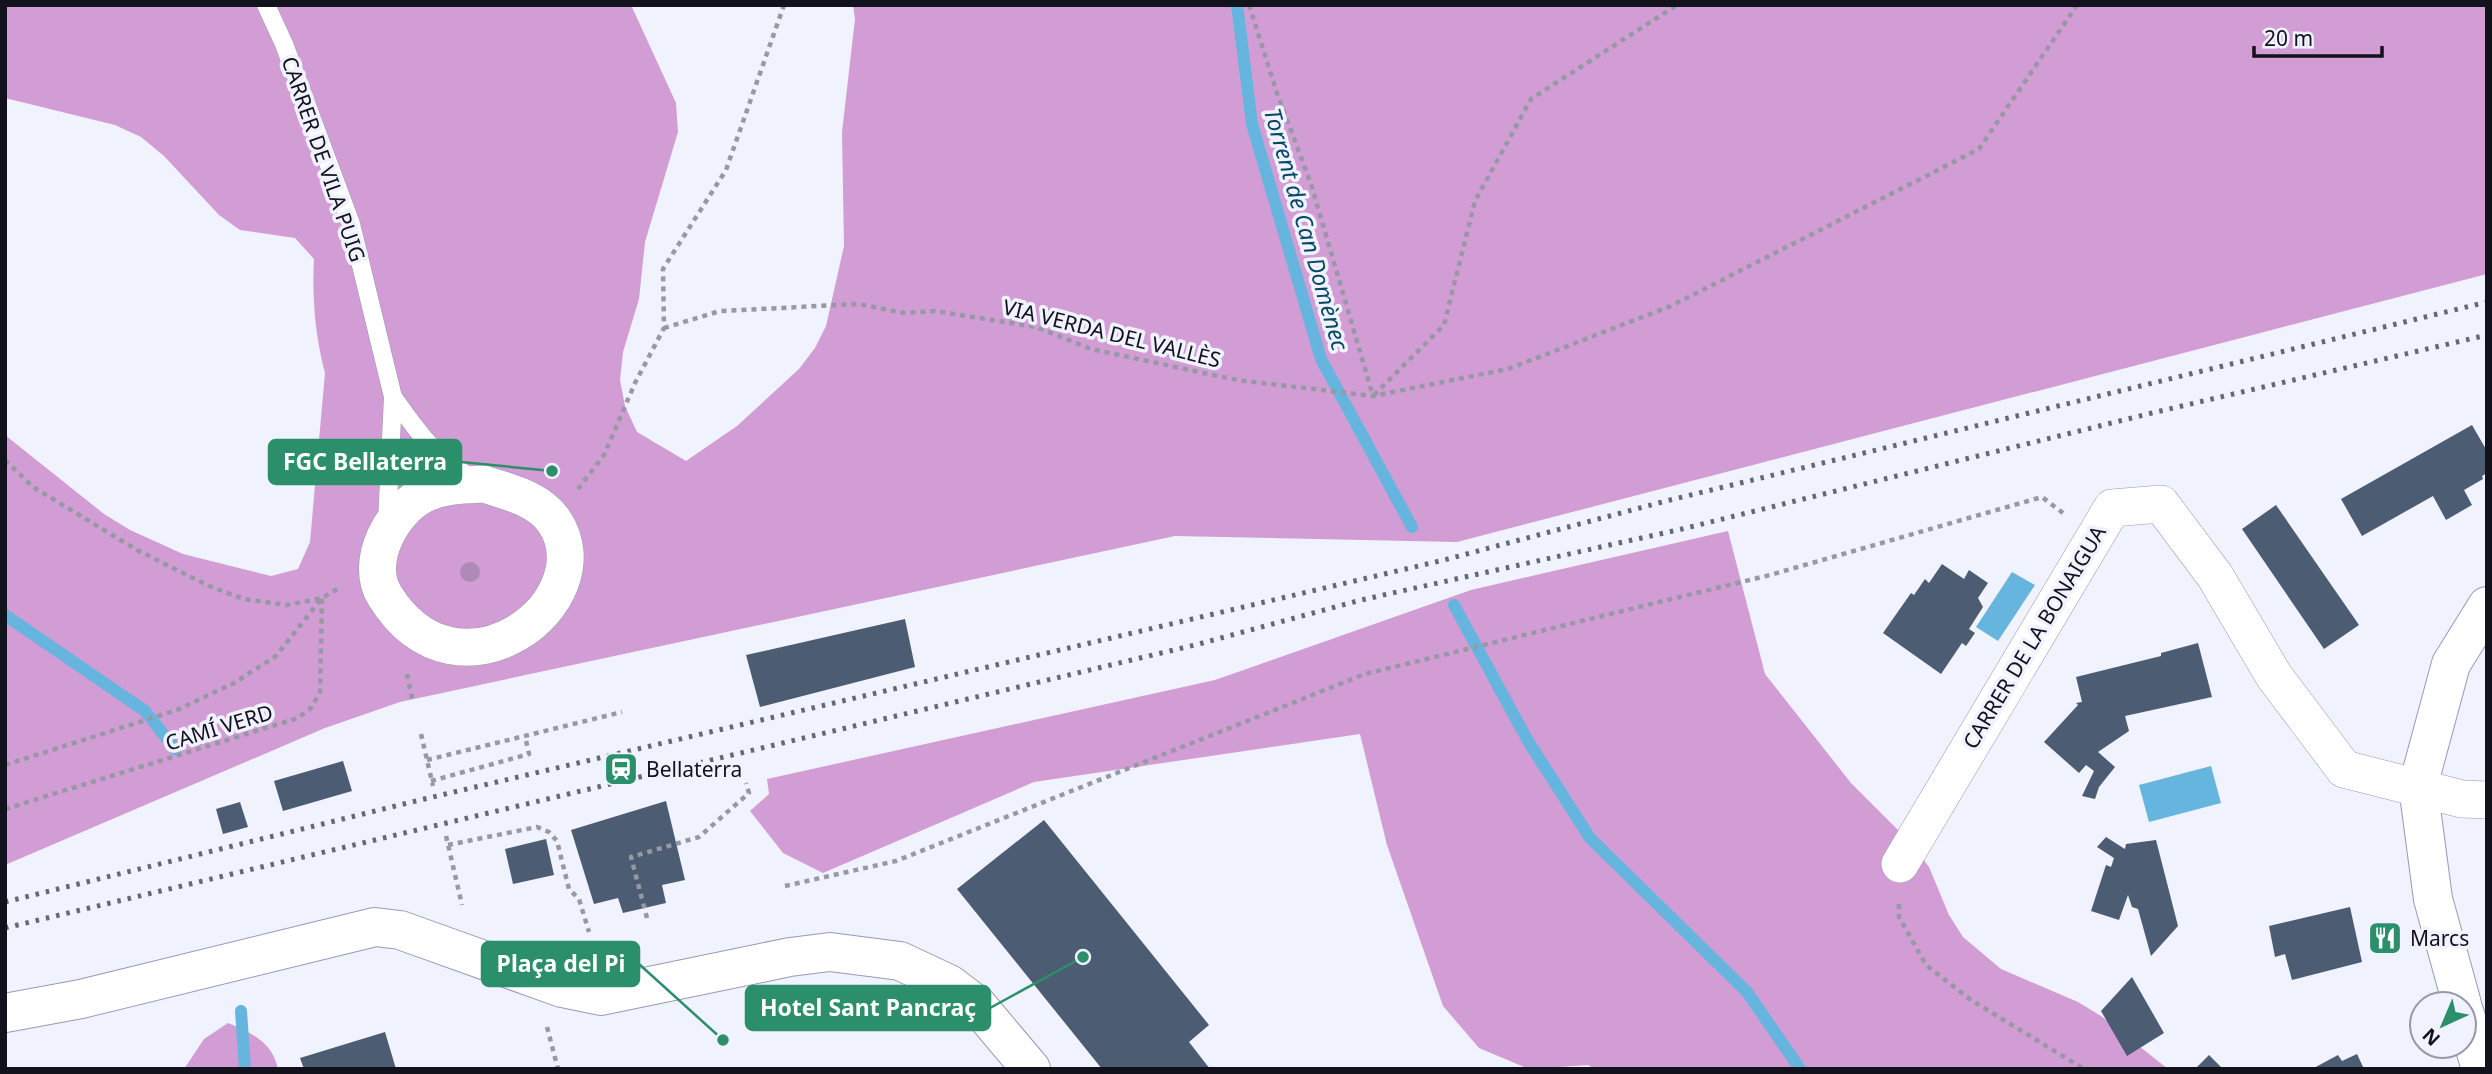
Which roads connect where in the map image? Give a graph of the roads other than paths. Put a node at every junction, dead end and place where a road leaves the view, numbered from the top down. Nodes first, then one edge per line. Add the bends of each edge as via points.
1 (266, 5) edge
2 (393, 397) junction
3 (484, 484) junction
4 (386, 533) junction
5 (2487, 606) edge
6 (2418, 786) junction
7 (2487, 800) edge
8 (1900, 864) road end
9 (2458, 990) edge
10 (5, 1013) edge
11 (1031, 1069) edge

1 - 2 lane, CARRER DE VILA PUIG via 351,224
2 - 3 lane, CARRER DE VILA PUIG via 424,441 453,468
2 - 4 lane, CARRER DE VILA PUIG
3 - 4 street via 451,485 424,494
3 - 4 street via 528,499 553,520 566,549 564,575 553,597 533,620 508,638 480,648 447,646 420,635 398,617 380,589 378,556
5 - 6 street via 2451,664
6 - 7 street via 2462,799
6 - 8 street, CARRER DE LA BONAIGUA via 2344,769 2274,676 2215,576 2161,504 2112,508
6 - 9 street via 2432,899
10 - 11 street via 81,999 375,927 401,930 552,985 601,996 830,952 900,961 949,984 978,1006

